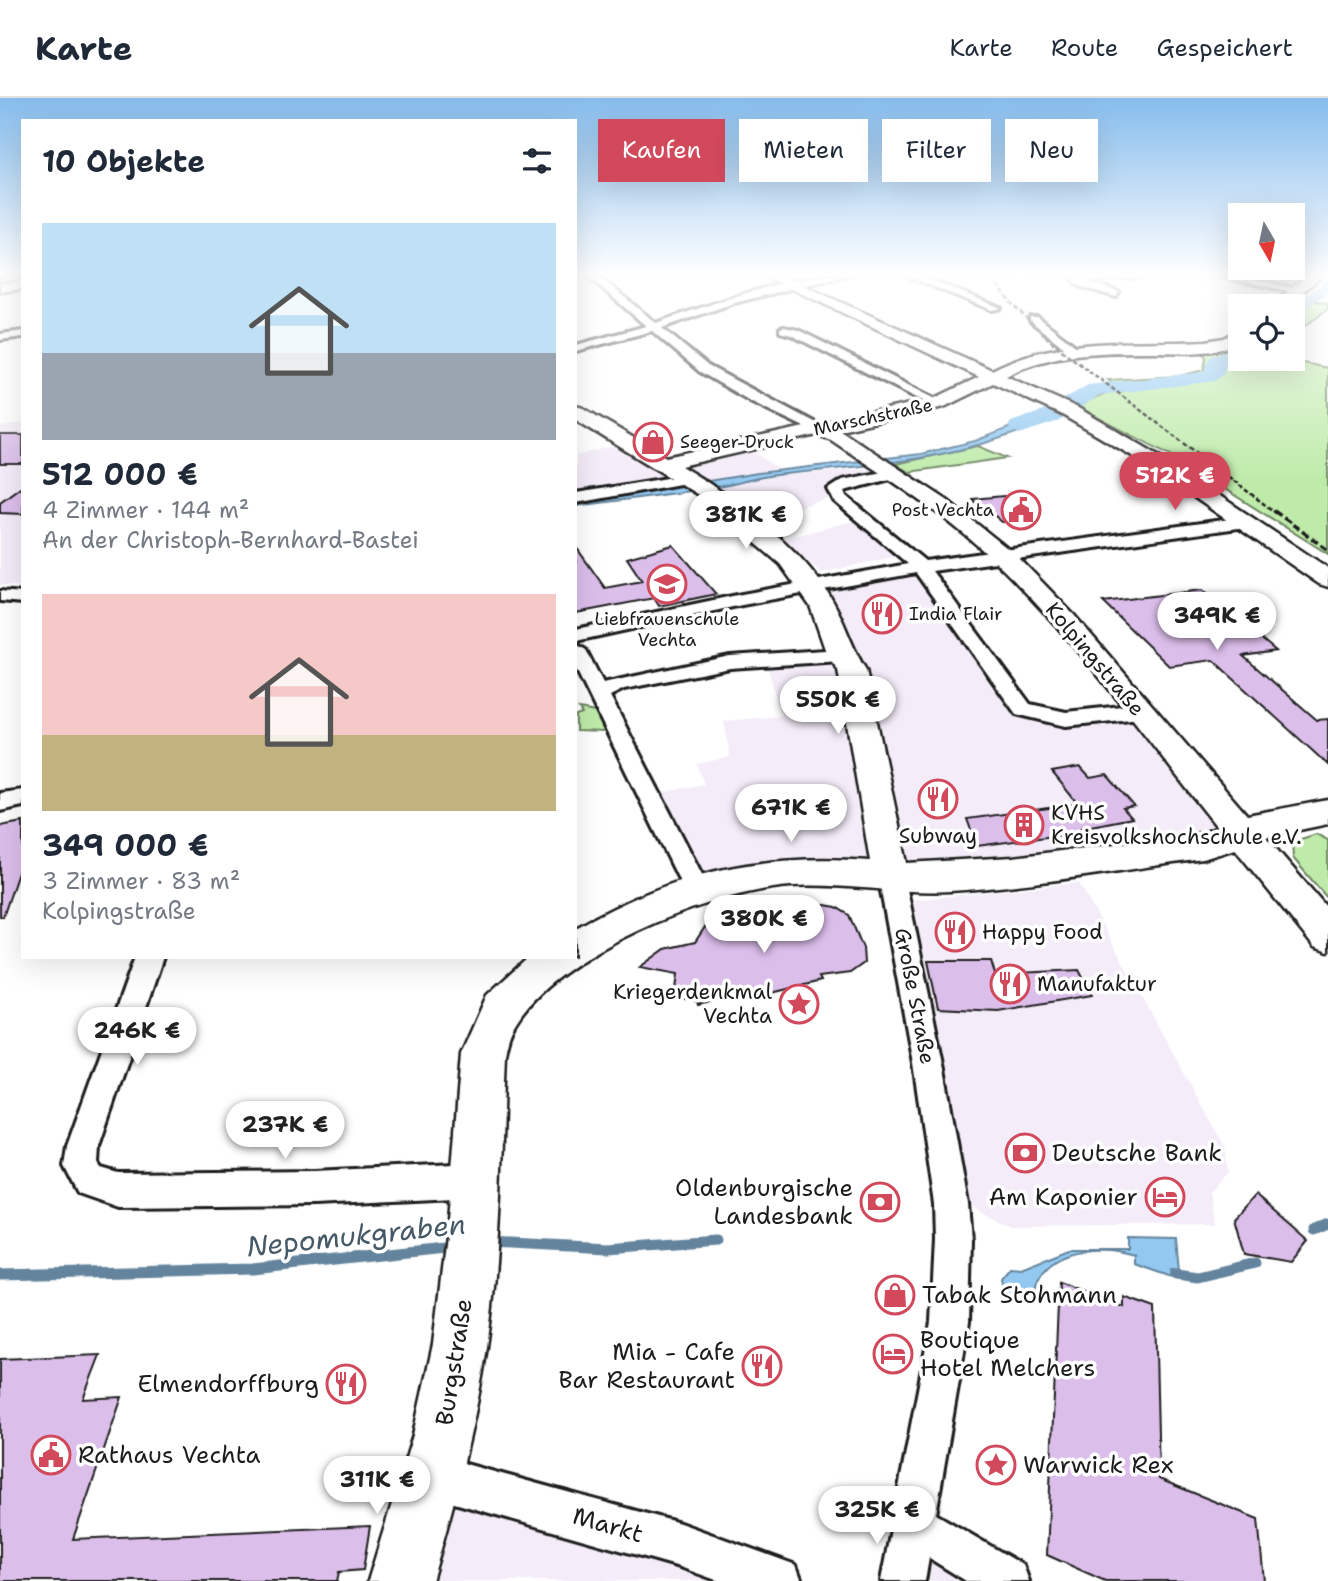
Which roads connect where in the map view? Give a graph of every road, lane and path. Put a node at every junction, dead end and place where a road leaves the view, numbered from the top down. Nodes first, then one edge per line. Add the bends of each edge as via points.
1 (594, 343) edge
2 (672, 343) edge
3 (817, 343) edge
4 (924, 343) edge
5 (1064, 343) edge
6 (1222, 343) edge
7 (577, 348) edge
8 (1074, 351) junction
9 (996, 375) junction
10 (938, 403) junction
11 (577, 413) edge
12 (820, 429) junction
13 (665, 464) junction
14 (883, 467) junction
15 (696, 484) junction
16 (577, 498) edge
17 (1245, 523) junction
18 (999, 553) junction
19 (920, 566) junction
20 (1328, 579) edge
21 (810, 586) junction
22 (0, 596) edge
23 (21, 598) edge
24 (577, 635) edge
25 (577, 652) edge
26 (841, 655) junction
27 (598, 692) junction
28 (1140, 711) junction
29 (21, 798) edge
30 (0, 802) edge
31 (1328, 812) edge
32 (1240, 829) junction
33 (891, 875) junction
34 (697, 890) junction
35 (1328, 936) edge
36 (577, 946) edge
37 (148, 959) edge
38 (556, 959) edge
39 (472, 1228) junction
40 (433, 1476) junction
41 (915, 1525) junction
42 (400, 1581) edge
43 (780, 1581) edge
44 (903, 1581) edge
45 (1007, 1581) edge

1 - 7 street
2 - 12 street via 704,369 754,398
3 - 10 street
4 - 9 street
5 - 8 street
6 - 8 street, Marschstraße
8 - 9 street, Marschstraße via 1031,359
9 - 10 street, Marschstraße via 962,396
9 - 17 street via 1153,460
10 - 12 street, Marschstraße
11 - 13 street, Große Straße
12 - 13 street, Marschstraße
12 - 14 street, Kolpingstraße
13 - 15 street, Große Straße
14 - 18 street, Kolpingstraße
14 - 19 street via 836,489 839,498
15 - 16 street
15 - 21 street, Große Straße via 789,559
17 - 18 street
17 - 20 street
18 - 19 street
18 - 28 street, Kolpingstraße via 1065,621
19 - 21 street
19 - 28 street via 1023,709 1058,721
21 - 24 street via 677,610
21 - 26 street, Große Straße
22 - 23 street
25 - 27 street
26 - 27 street via 730,662
26 - 33 street, Große Straße via 852,670
27 - 34 street
28 - 32 street, Kolpingstraße
29 - 30 street
31 - 32 street
32 - 33 street via 1203,846 950,877
32 - 35 street, Kolpingstraße
33 - 34 street via 792,872
33 - 41 street, Große Straße via 928,1063 953,1239 950,1322
34 - 36 street via 622,919
37 - 39 street via 83,1146 81,1166 90,1181 118,1190 314,1188
38 - 39 street, Burgstraße via 506,999 490,1025 483,1055
39 - 40 street, Burgstraße via 453,1382
40 - 42 street, Burgstraße
40 - 43 street, Markt via 680,1545
41 - 44 street, Große Straße
41 - 45 street

